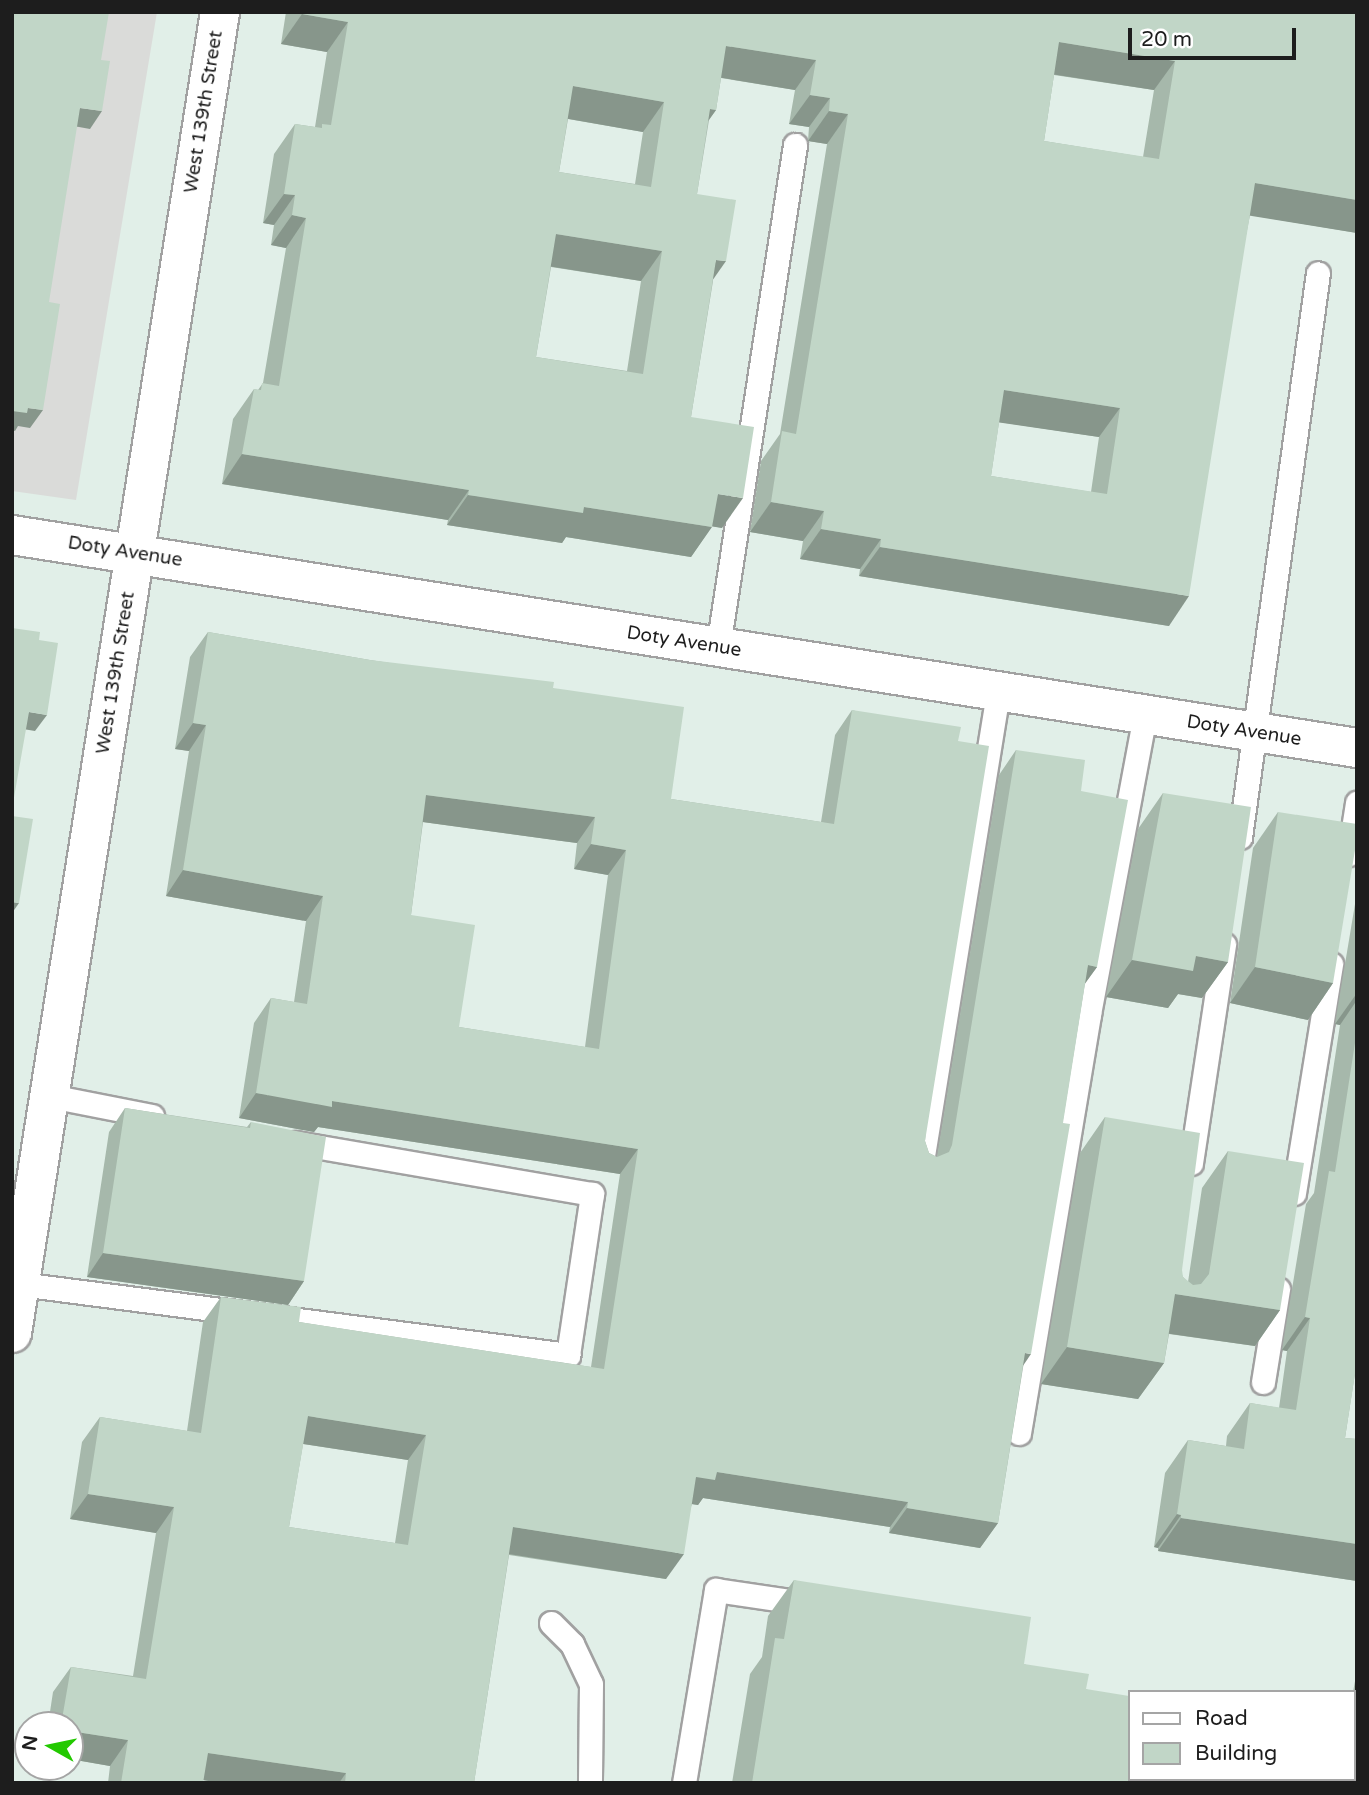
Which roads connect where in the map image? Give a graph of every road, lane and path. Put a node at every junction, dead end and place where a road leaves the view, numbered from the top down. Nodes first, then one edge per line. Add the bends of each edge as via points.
1 (220, 12) edge
2 (795, 145) dead end
3 (1318, 273) dead end
4 (12, 535) edge
5 (135, 554) junction
6 (718, 647) junction
7 (998, 692) junction
8 (1145, 715) junction
9 (1253, 732) junction
10 (1357, 748) edge
11 (1357, 803) edge
12 (1236, 860) edge
13 (1344, 881) edge
14 (1226, 928) edge
15 (1334, 947) edge
16 (50, 1096) junction
17 (171, 1119) edge
18 (278, 1140) edge
19 (921, 1168) edge
20 (1188, 1186) edge
21 (1290, 1218) edge
22 (1281, 1273) edge
23 (20, 1283) junction
24 (12, 1333) edge
25 (1263, 1382) dead end
26 (1019, 1433) edge
27 (836, 1608) edge
28 (551, 1623) dead end
29 (590, 1783) edge
30 (684, 1783) edge

1 - 5 street, West 139th Street
2 - 6 lane
3 - 9 lane
4 - 5 street, Doty Avenue
5 - 6 street, Doty Avenue
5 - 16 street, West 139th Street
6 - 7 street, Doty Avenue
7 - 8 street, Doty Avenue
7 - 19 lane
8 - 9 street, Doty Avenue
8 - 26 lane
9 - 10 street, Doty Avenue
9 - 12 lane
11 - 13 lane
14 - 20 lane
15 - 21 lane
16 - 17 lane
16 - 23 street, West 139th Street
18 - 23 lane via 592,1194 568,1355
22 - 25 lane
23 - 24 street, West 139th Street
27 - 30 lane via 716,1590
28 - 29 lane via 572,1644 591,1684

